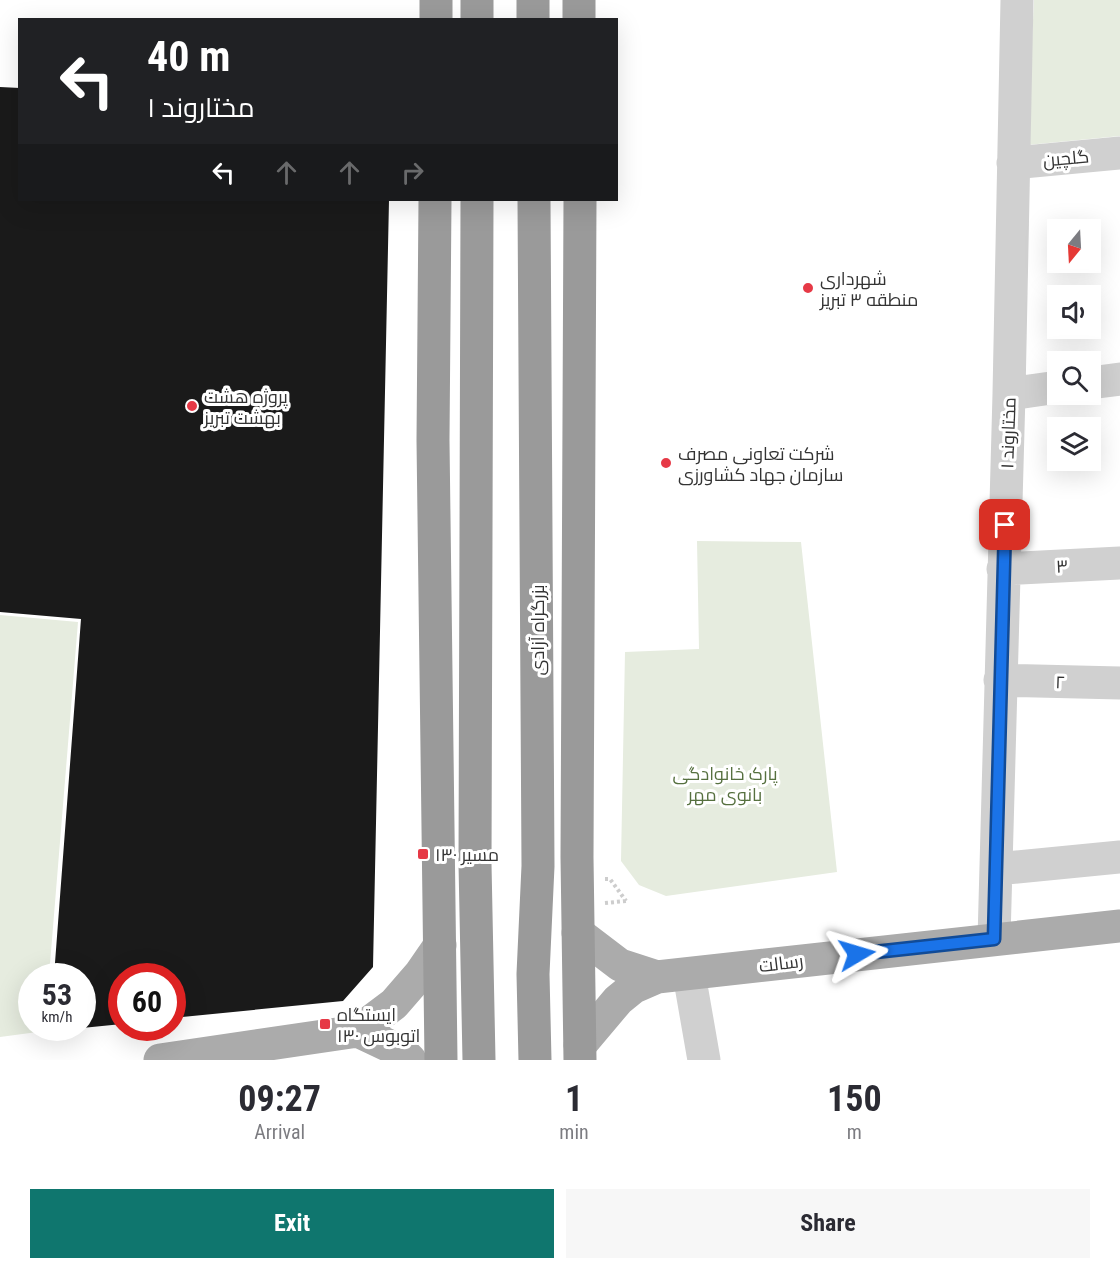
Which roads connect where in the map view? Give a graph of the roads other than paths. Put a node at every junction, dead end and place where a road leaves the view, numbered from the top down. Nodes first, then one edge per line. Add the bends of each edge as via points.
1 (436, 0) edge
2 (477, 0) edge
3 (533, 0) edge
4 (579, 0) edge
5 (1017, 0) edge
6 (436, 18) edge
7 (477, 18) edge
8 (533, 18) edge
9 (579, 18) edge
10 (1120, 153) edge
11 (1013, 163) junction
12 (435, 201) edge
13 (477, 201) edge
14 (534, 201) edge
15 (580, 201) edge
16 (1120, 379) edge
17 (1101, 382) edge
18 (1047, 388) edge
19 (1009, 393) junction
20 (1120, 562) edge
21 (1003, 569) junction
22 (1000, 680) junction
23 (1120, 684) edge
24 (1120, 857) edge
25 (996, 869) junction
26 (1120, 926) edge
27 (578, 933) junction
28 (994, 939) junction
29 (440, 945) junction
30 (689, 974) junction
31 (657, 978) junction
32 (441, 1026) junction
33 (358, 1031) junction
34 (580, 1053) edge
35 (212, 1057) edge
36 (160, 1060) edge
37 (410, 1060) edge
38 (441, 1060) edge
39 (455, 1060) edge
40 (479, 1060) edge
41 (535, 1060) edge
42 (704, 1060) edge

1 - 6 highway
2 - 7 highway
3 - 8 highway
4 - 9 highway
5 - 11 street, مختاروند ۱
10 - 11 street, گلچین
11 - 19 street, مختاروند ۱
12 - 29 highway via 433,440
13 - 40 highway via 475,864
14 - 41 highway, بزرگراه آزادی via 538,866 533,974
15 - 27 highway
16 - 17 street
18 - 19 street
19 - 21 street, مختاروند ۱
20 - 21 street, ۳
21 - 22 street, مختاروند ۱
22 - 23 street, ۲
22 - 25 street, مختاروند ۱
24 - 25 street
25 - 28 street, مختاروند ۱
26 - 28 main road, رسالت
27 - 31 main road via 620,965
27 - 34 highway
28 - 30 main road, رسالت
29 - 32 highway
29 - 33 main road via 394,1004
30 - 31 main road, رسالت
30 - 42 street
31 - 34 main road via 634,987 618,1000
32 - 38 highway
32 - 39 highway
33 - 35 main road
33 - 37 main road via 402,1052
35 - 36 main road

